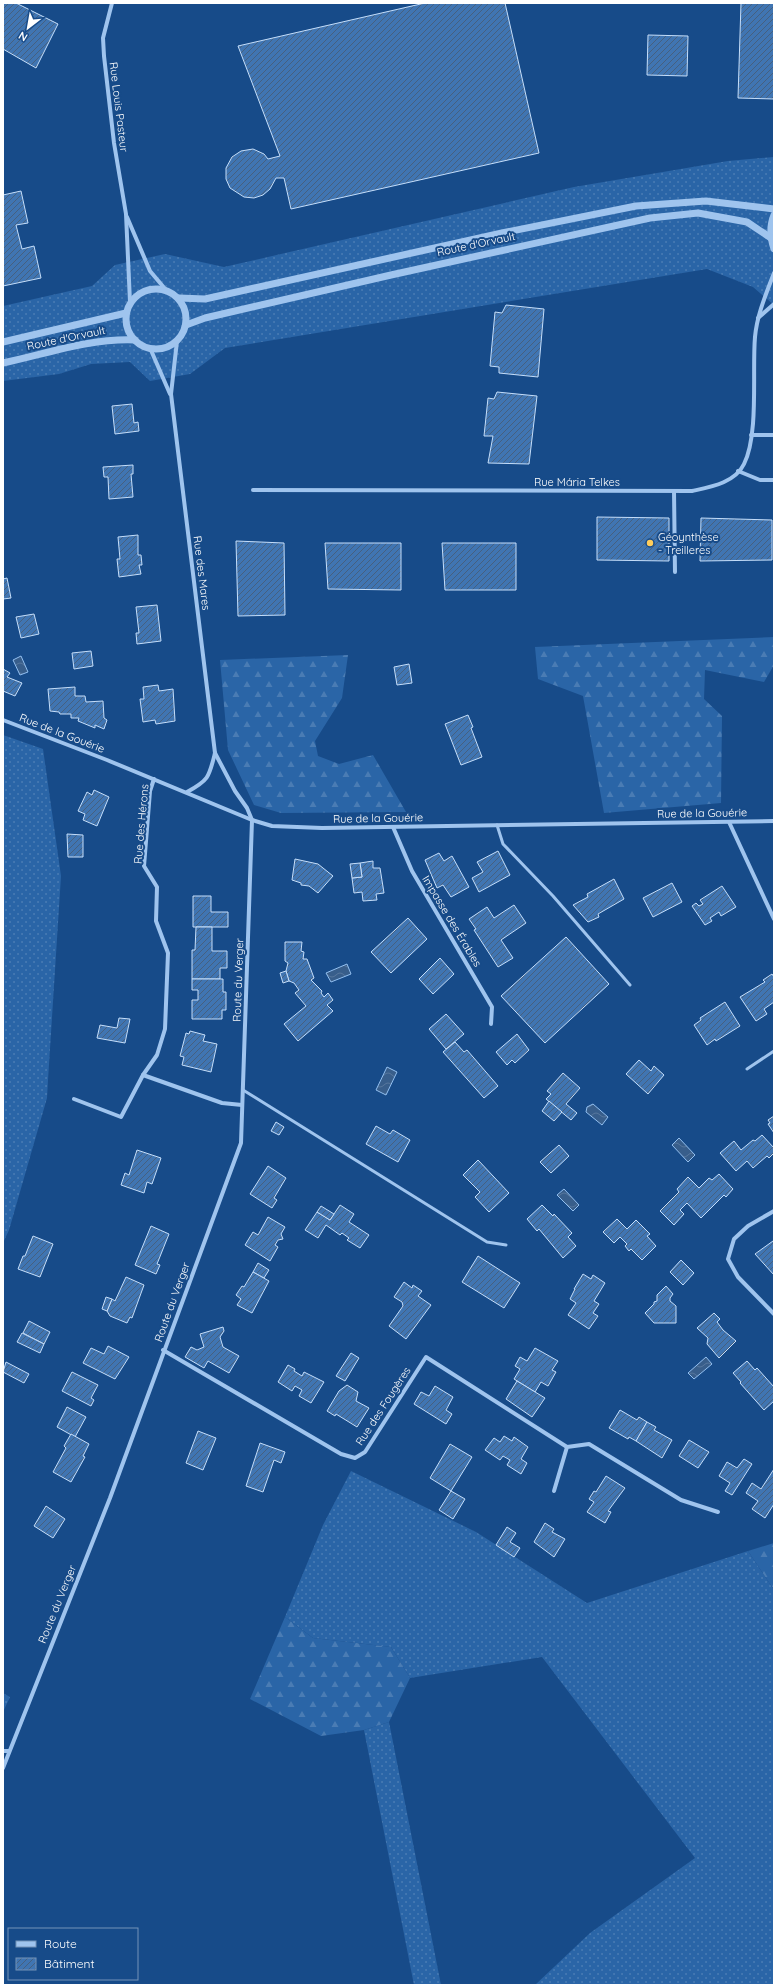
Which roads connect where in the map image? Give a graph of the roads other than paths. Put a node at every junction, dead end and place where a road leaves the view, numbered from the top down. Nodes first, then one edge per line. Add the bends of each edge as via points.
1 (112, 3) edge
2 (774, 209) edge
3 (126, 214) junction
4 (774, 215) edge
5 (770, 238) junction
6 (774, 249) edge
7 (774, 273) edge
8 (166, 290) junction
9 (179, 298) junction
10 (130, 302) junction
11 (774, 304) edge
12 (126, 313) junction
13 (758, 318) junction
14 (186, 326) junction
15 (135, 340) junction
16 (177, 341) junction
17 (3, 342) edge
18 (150, 348) junction
19 (3, 363) edge
20 (171, 394) junction
21 (751, 434) junction
22 (774, 436) edge
23 (738, 471) junction
24 (774, 480) edge
25 (253, 490) dead end
26 (674, 491) junction
27 (675, 572) dead end
28 (3, 720) edge
29 (215, 753) junction
30 (154, 779) junction
31 (187, 792) junction
32 (252, 820) junction
33 (774, 821) edge
34 (729, 822) junction
35 (497, 825) junction
36 (393, 827) junction
37 (774, 919) edge
38 (630, 985) dead end
39 (491, 1024) dead end
40 (774, 1051) edge
41 (747, 1069) dead end
42 (143, 1075) junction
43 (243, 1090) junction
44 (74, 1099) dead end
45 (242, 1105) junction
46 (774, 1211) edge
47 (506, 1245) dead end
48 (774, 1314) edge
49 (163, 1350) junction
50 (567, 1447) junction
51 (554, 1491) dead end
52 (718, 1512) dead end
53 (3, 1751) edge
54 (9, 1751) junction
55 (3, 1768) edge

1 - 3 street, Rue Louis Pasteur via 104,38 104,56 114,143
2 - 9 street via 706,201 636,206 205,299
3 - 8 street, Rue Louis Pasteur via 150,271
3 - 10 street, Rue Louis Pasteur
4 - 5 street
5 - 6 street
5 - 14 street, Route d'Orvault via 747,222 698,213 650,218 391,274 205,318
7 - 13 street, Rue Mária Telkes
8 - 9 street
8 - 10 street via 149,289
9 - 14 street via 186,311
10 - 12 street
11 - 13 street
12 - 15 street via 127,325
12 - 17 street, Route d'Orvault
13 - 21 street, Rue Mária Telkes
14 - 16 street
15 - 18 street
15 - 19 street, Route d'Orvault via 115,339 91,343
16 - 18 street via 164,348
16 - 20 street, Rue des Mares
18 - 20 street, Rue des Mares
20 - 29 street, Rue des Mares
21 - 22 street
21 - 23 street, Rue Mária Telkes via 744,464
23 - 24 street via 760,480
23 - 26 street, Rue Mária Telkes via 715,486 692,491
25 - 26 street, Rue Mária Telkes
26 - 27 street
28 - 30 street, Rue de la Gouérie
29 - 31 street, Rue des Mares via 204,783
29 - 32 street, Rue des Mares
30 - 31 street, Rue de la Gouérie
30 - 42 street, Rue des Hérons via 150,791 144,866 157,887 156,921 168,953 165,1029 157,1055
31 - 32 street, Rue de la Gouérie
32 - 36 street, Rue de la Gouérie via 272,826
32 - 43 street, Route du Verger
33 - 34 street, Rue de la Gouérie
34 - 35 street, Rue de la Gouérie
34 - 37 street
35 - 36 street, Rue de la Gouérie
35 - 38 lane via 504,844
36 - 39 street, Impasse des Érables via 412,872 492,1007
40 - 41 lane
42 - 44 street, Rue des Hérons via 121,1117
42 - 45 street via 222,1103
43 - 45 street, Route du Verger
43 - 47 lane via 487,1242
45 - 49 street, Route du Verger via 241,1143
46 - 48 street via 748,1226 734,1239 728,1259 738,1277
49 - 50 street, Rue des Fougères via 341,1454 355,1458 365,1452 426,1357
49 - 54 street, Route du Verger via 110,1498
50 - 51 street
50 - 52 street via 589,1444 680,1500
53 - 54 street
54 - 55 street, Route du Verger

